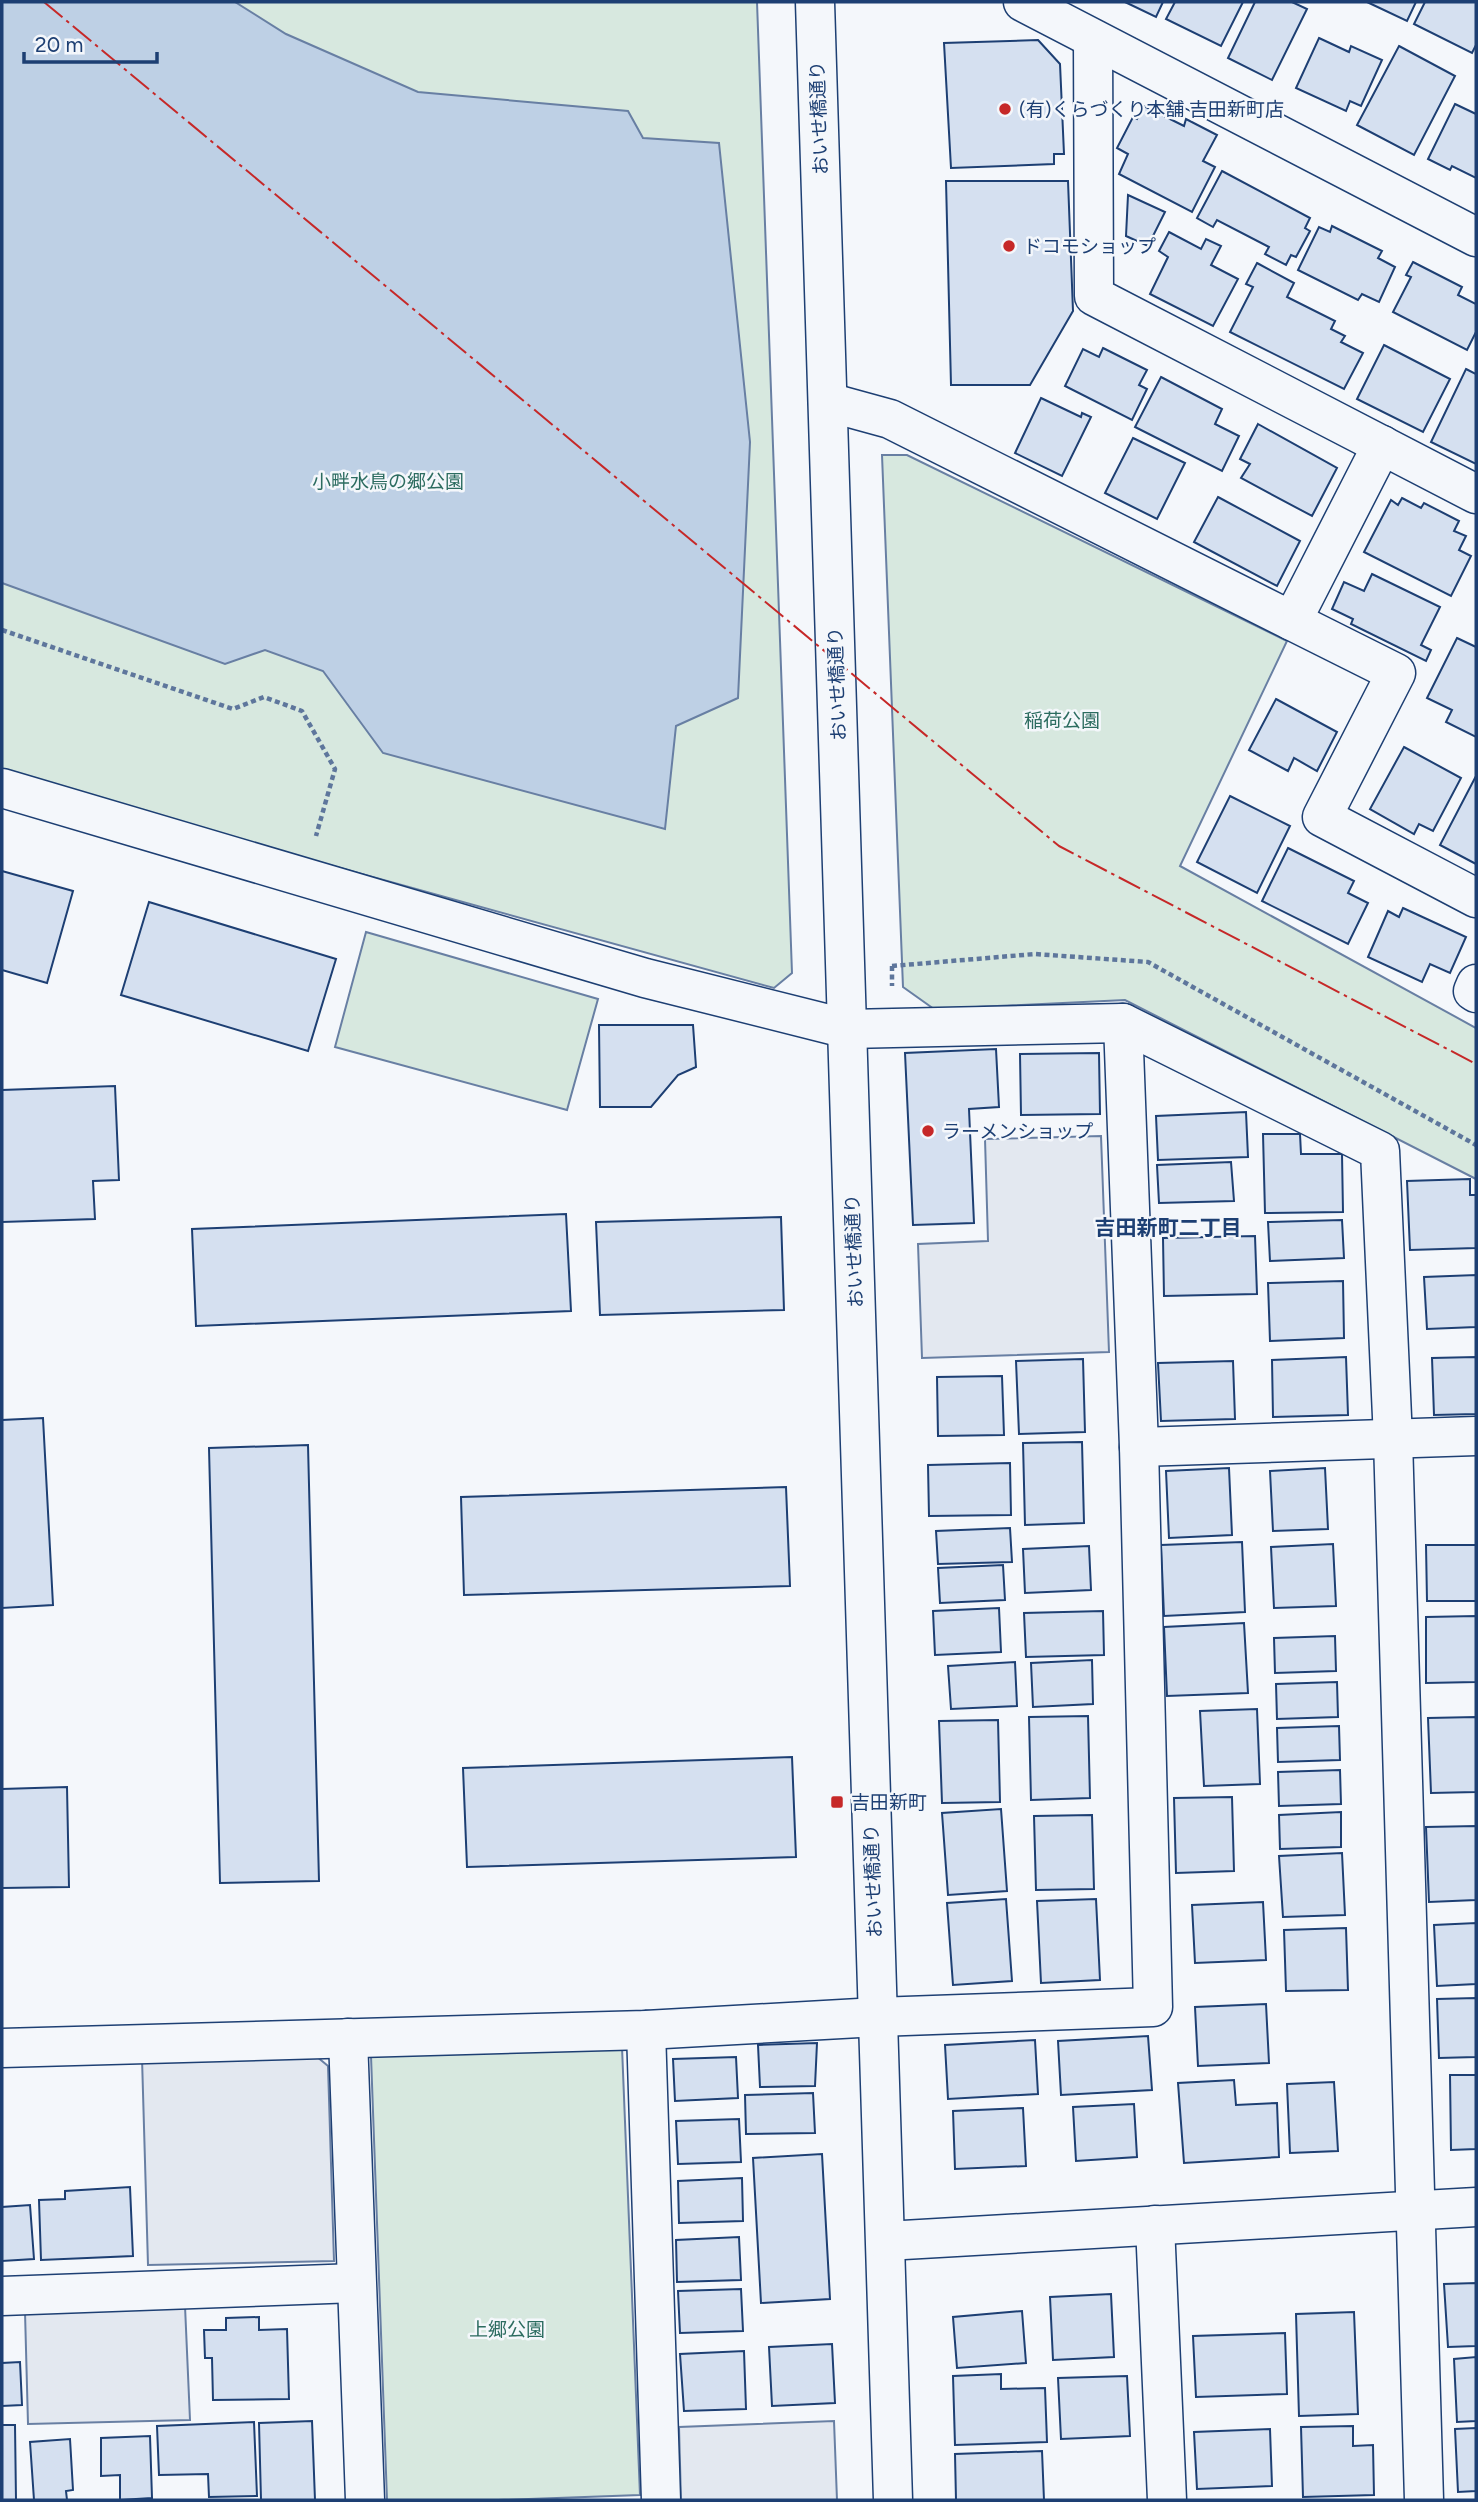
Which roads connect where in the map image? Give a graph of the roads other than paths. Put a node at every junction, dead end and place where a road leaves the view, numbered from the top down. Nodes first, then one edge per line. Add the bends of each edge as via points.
1 (815, 2) edge
2 (1023, 2) edge
3 (1093, 38) junction
4 (1476, 237) edge
5 (828, 402) junction
6 (1382, 446) junction
7 (1476, 494) edge
8 (1292, 621) junction
9 (2, 788) edge
10 (1476, 898) edge
11 (1476, 984) edge
12 (1476, 993) edge
13 (1123, 1023) junction
14 (848, 1029) junction
15 (1476, 1436) edge
16 (1393, 1439) junction
17 (1139, 1447) junction
18 (877, 2017) junction
19 (646, 2030) junction
20 (348, 2038) junction
21 (2, 2048) edge
22 (1476, 2207) edge
23 (1414, 2210) junction
24 (1155, 2225) junction
25 (886, 2241) junction
26 (356, 2283) junction
27 (2, 2296) edge
28 (365, 2500) edge
29 (661, 2500) edge
30 (893, 2500) edge
31 (1167, 2500) edge
32 (1424, 2500) edge

1 - 5 street, おいせ橋通り
2 - 3 street
3 - 4 street
3 - 6 street via 1094,296
5 - 8 street via 890,419
5 - 14 street, おいせ橋通り
6 - 7 street
6 - 8 street
8 - 10 street via 1396,673 1322,817
9 - 14 street via 645,978
11 - 12 street via 1472,991
13 - 14 street
13 - 16 street via 1380,1151
13 - 17 street
14 - 18 street, おいせ橋通り
15 - 16 street
16 - 17 street
16 - 23 street
17 - 18 street via 1153,2007
18 - 19 street
18 - 25 street, おいせ橋通り
19 - 20 street
19 - 29 street
20 - 21 street
20 - 26 street
22 - 23 street
23 - 24 street
23 - 32 street
24 - 25 street
24 - 31 street
25 - 30 street, おいせ橋通り
26 - 27 street
26 - 28 street

